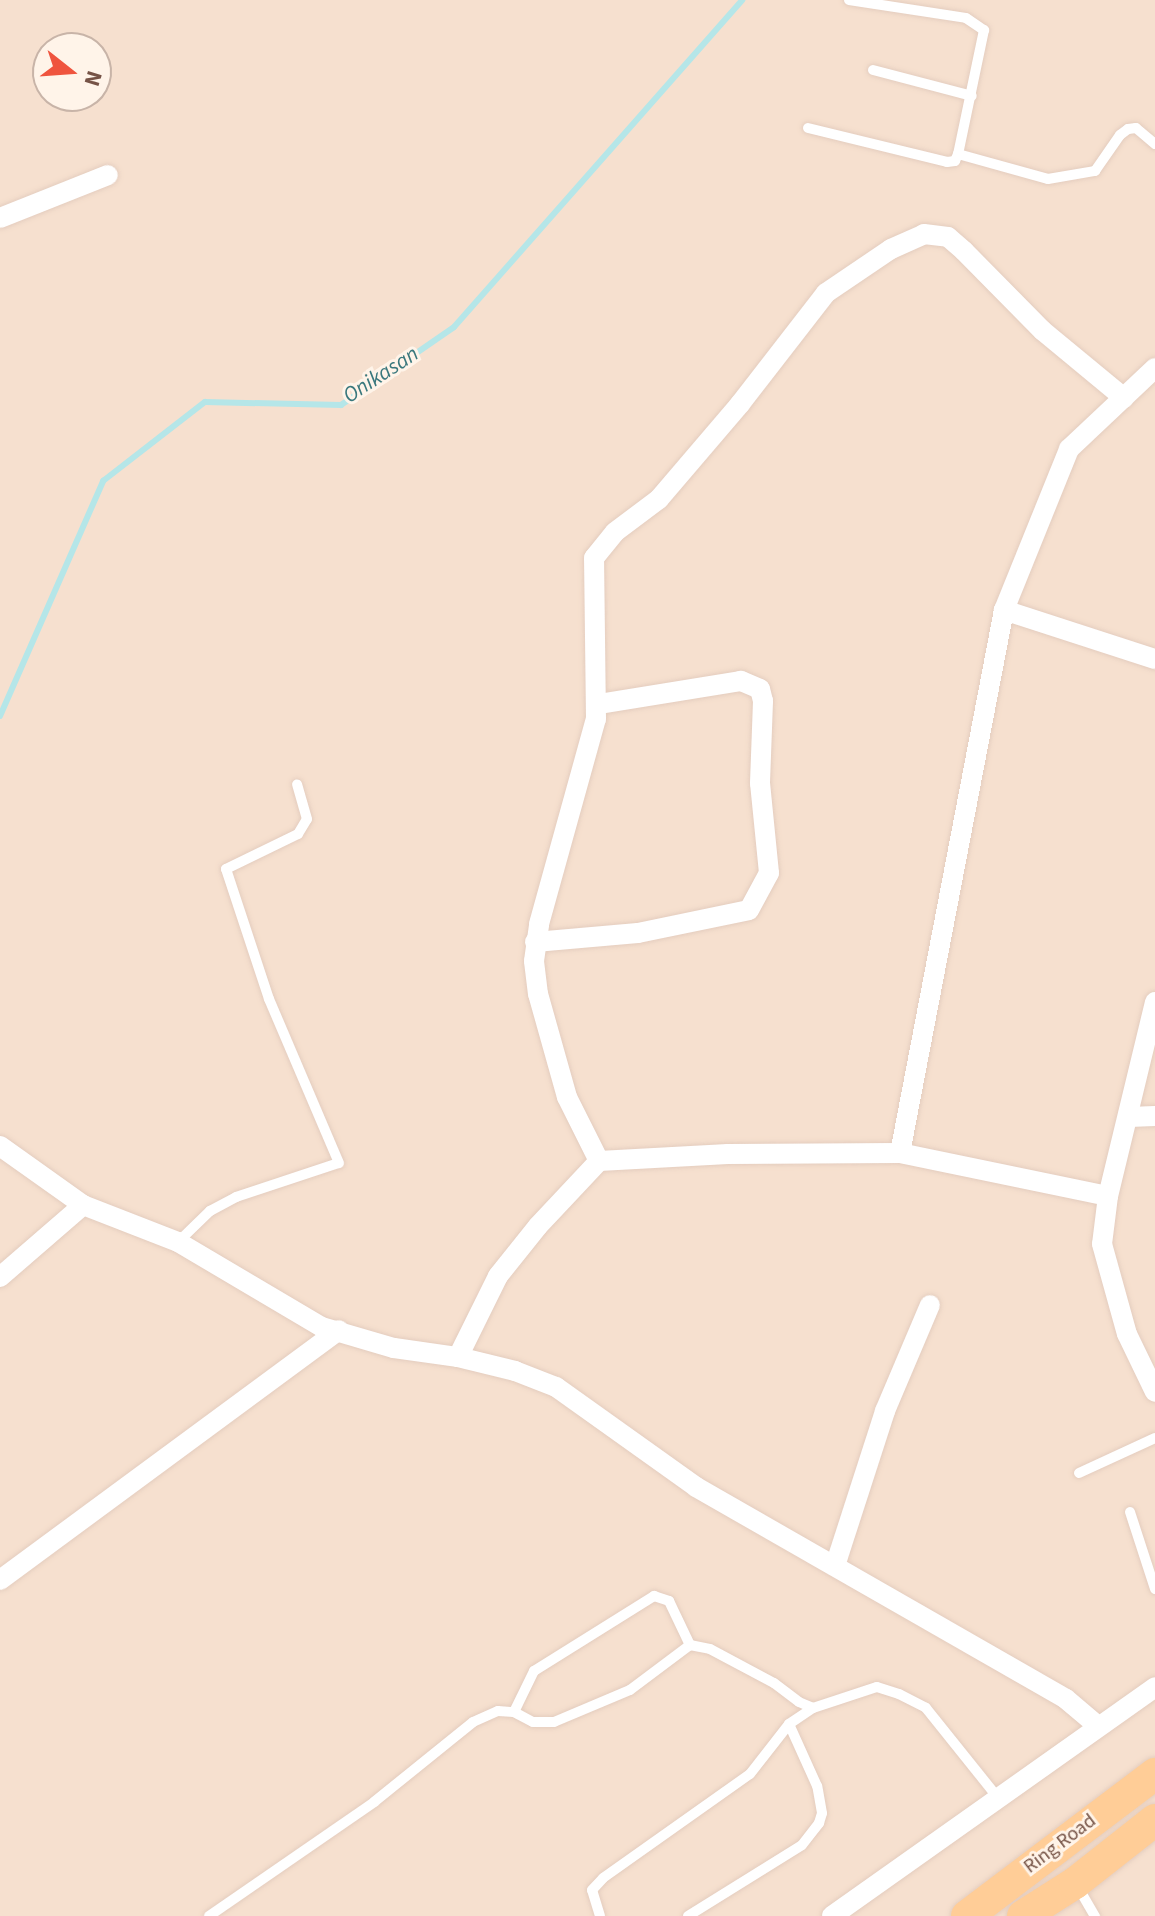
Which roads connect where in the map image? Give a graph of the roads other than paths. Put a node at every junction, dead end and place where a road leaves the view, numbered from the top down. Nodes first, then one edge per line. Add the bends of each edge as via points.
1 (849, 0) edge
2 (873, 70) dead end
3 (972, 96) junction
4 (808, 128) dead end
5 (1155, 144) edge
6 (958, 154) junction
7 (108, 175) dead end
8 (0, 218) edge
9 (1155, 368) edge
10 (1124, 398) junction
11 (1004, 610) junction
12 (1155, 659) edge
13 (599, 704) junction
14 (297, 784) dead end
15 (535, 942) junction
16 (1155, 1002) edge
17 (1155, 1116) edge
18 (1129, 1117) junction
19 (0, 1146) edge
20 (900, 1153) junction
21 (599, 1161) junction
22 (1108, 1196) junction
23 (83, 1205) junction
24 (178, 1242) junction
25 (0, 1277) edge
26 (930, 1305) dead end
27 (339, 1330) junction
28 (458, 1357) junction
29 (1155, 1392) edge
30 (1155, 1438) edge
31 (1079, 1473) dead end
32 (1130, 1512) dead end
33 (835, 1566) junction
34 (0, 1580) edge
35 (1155, 1589) edge
36 (690, 1645) junction
37 (1155, 1687) edge
38 (813, 1708) junction
39 (514, 1712) junction
40 (789, 1724) junction
41 (1098, 1726) junction
42 (1155, 1774) edge
43 (998, 1798) junction
44 (1155, 1820) edge
45 (1061, 1896) junction
46 (209, 1916) edge
47 (600, 1916) edge
48 (688, 1916) edge
49 (832, 1916) edge
50 (967, 1916) edge
51 (1023, 1916) edge
52 (1095, 1916) edge

1 - 3 lane via 972,20 984,30
2 - 3 lane
3 - 6 lane
4 - 6 lane via 947,162
5 - 6 lane via 1136,128 1128,129 1095,171 1048,179
7 - 8 street
9 - 10 street
10 - 11 street via 1069,449
10 - 13 street via 1043,331 948,237 924,234 891,249 826,293 659,499 615,532 594,558
11 - 12 street
11 - 20 street
13 - 15 street
13 - 15 street via 741,681 760,689 760,783 769,873 749,910 638,933
14 - 24 lane via 307,819 298,834 226,869 269,999 339,1163 236,1197 210,1211
15 - 21 street via 538,994 567,1097
16 - 18 street
17 - 18 street
18 - 22 street
19 - 23 street
20 - 21 street
20 - 22 street
21 - 28 street via 498,1276
22 - 29 street via 1105,1257 1127,1334
23 - 24 street
23 - 25 street
24 - 27 street via 322,1327
26 - 33 street via 885,1411
27 - 28 street via 394,1348
27 - 34 street
28 - 33 street via 556,1387 696,1487
30 - 31 lane
32 - 35 lane
33 - 41 street via 1066,1699
36 - 38 lane via 710,1649
36 - 39 lane via 630,1690 554,1722 533,1722
36 - 39 lane via 669,1601 654,1596 534,1671
37 - 41 street
38 - 40 lane
38 - 43 lane via 877,1687 899,1694 926,1708
39 - 46 lane via 498,1711 473,1722 374,1802
40 - 47 lane via 750,1774 603,1878 592,1890
40 - 48 lane via 817,1786 819,1823 802,1845
41 - 43 street
42 - 50 main road, Ring Road
43 - 49 street
44 - 45 main road, Ring Road
45 - 51 main road, Ring Road
45 - 52 lane

